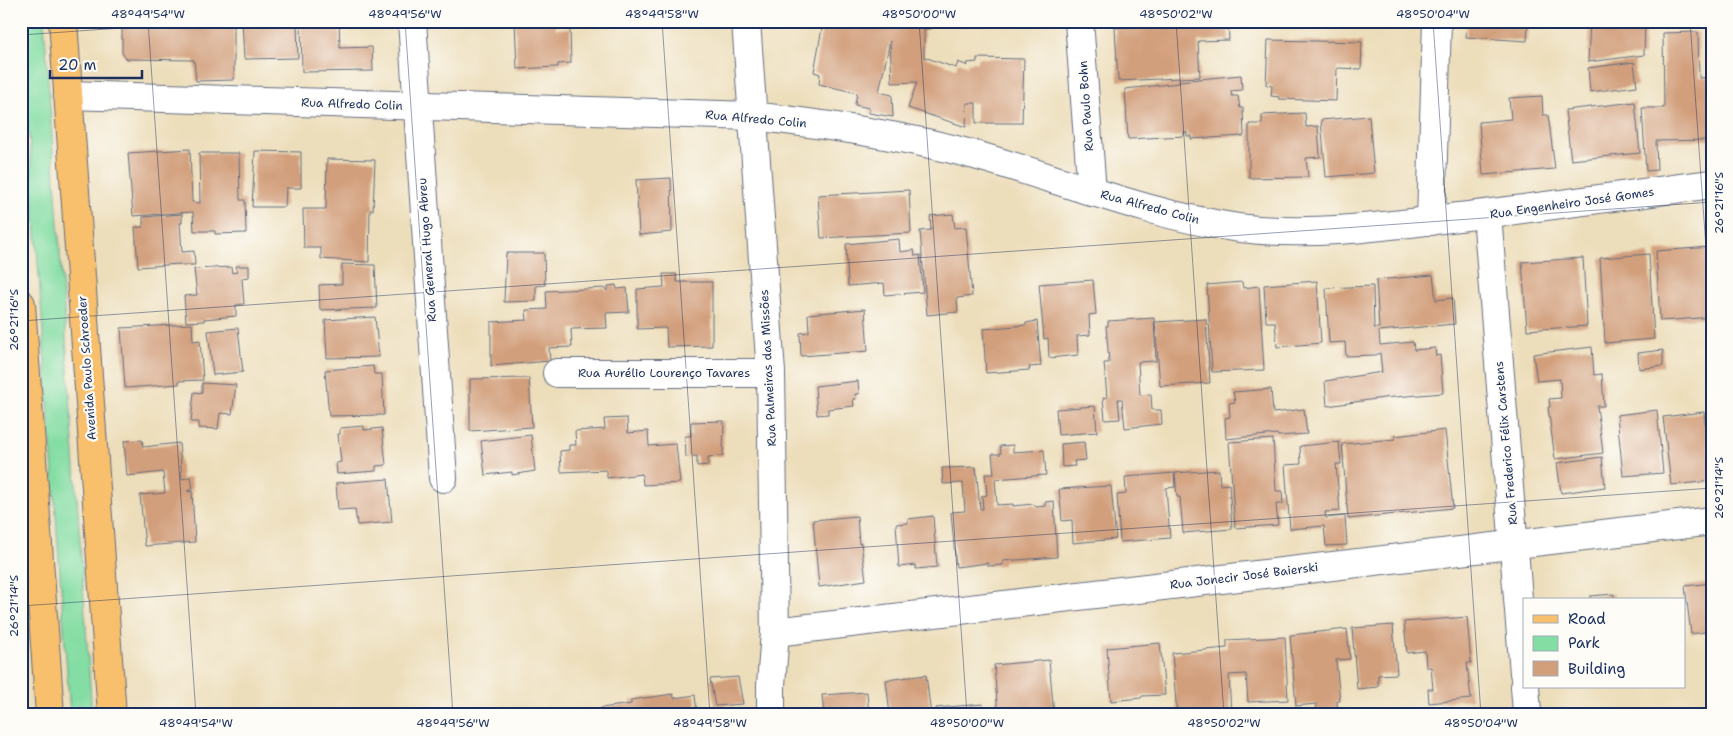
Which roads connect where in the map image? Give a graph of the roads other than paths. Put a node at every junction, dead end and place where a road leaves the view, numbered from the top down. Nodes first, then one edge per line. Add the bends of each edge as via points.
1 (63, 21) edge
2 (412, 21) edge
3 (746, 21) edge
4 (1080, 21) edge
5 (1437, 21) edge
6 (68, 95) junction
7 (418, 106) junction
8 (753, 116) junction
9 (1712, 184) edge
10 (1092, 192) junction
11 (1487, 214) junction
12 (1431, 221) junction
13 (21, 304) edge
14 (557, 373) dead end
15 (771, 373) junction
16 (443, 478) dead end
17 (1712, 521) edge
18 (1514, 544) junction
19 (775, 632) junction
20 (1523, 660) edge
21 (50, 715) edge
22 (112, 715) edge
23 (771, 715) edge

1 - 6 main road, Avenida Paulo Schroeder
2 - 7 street, Rua General Hugo Abreu
3 - 8 street, Rua Palmeiras das Missões
4 - 10 street, Rua Paulo Bohn
5 - 12 street
6 - 7 street, Rua Alfredo Colin
6 - 22 main road, Avenida Paulo Schroeder
7 - 8 street, Rua Alfredo Colin
7 - 16 street, Rua General Hugo Abreu
8 - 10 street, Rua Alfredo Colin via 916,141 974,155
8 - 15 street, Rua Palmeiras das Missões
9 - 11 street, Rua Engenheiro José Gomes
10 - 12 street, Rua Alfredo Colin via 1156,211 1241,228 1341,230
11 - 12 street, Rua Engenheiro José Gomes
11 - 18 street, Rua Frederico Félix Carstens
13 - 21 main road
14 - 15 street, Rua Aurélio Lourenço Tavares
15 - 19 street, Rua Palmeiras das Missões
17 - 18 street, Rua Jonecir José Baierski
18 - 19 street, Rua Jonecir José Baierski
18 - 20 street, Rua Frederico Félix Carstens
19 - 23 street, Rua Palmeiras das Missões

